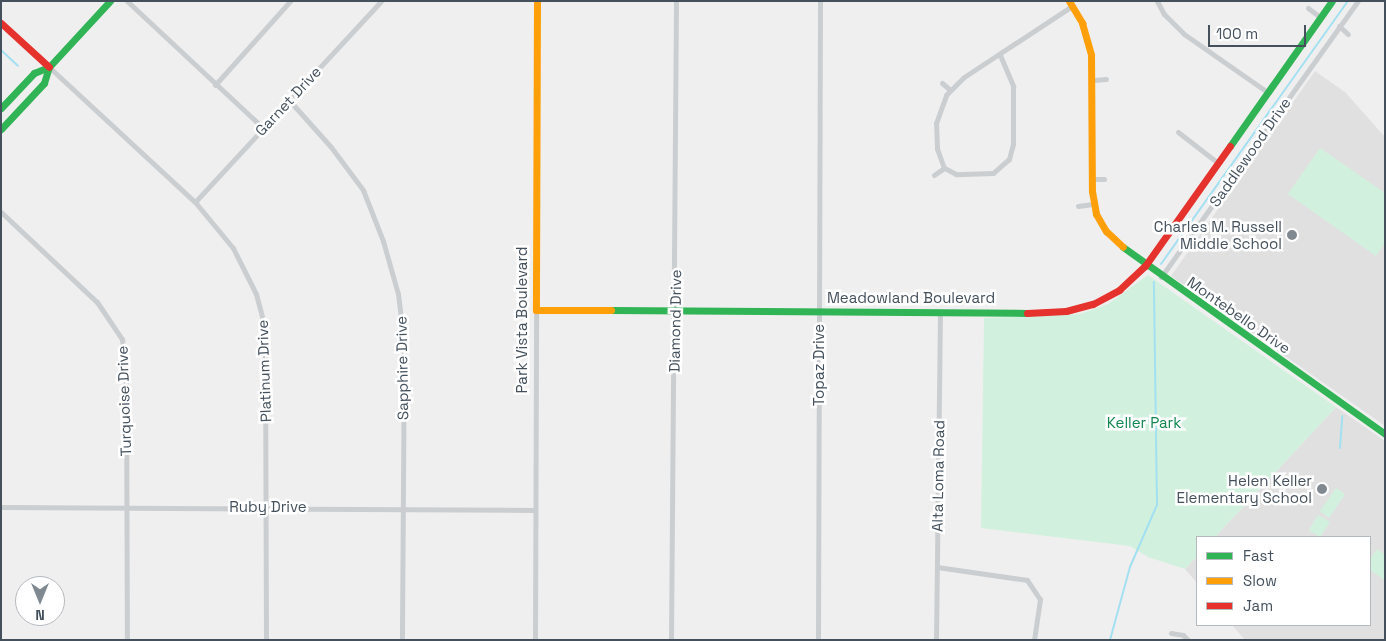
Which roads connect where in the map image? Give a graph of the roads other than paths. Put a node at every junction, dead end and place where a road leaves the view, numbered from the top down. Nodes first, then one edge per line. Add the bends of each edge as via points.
1 (110, 1) edge
2 (127, 1) edge
3 (290, 1) edge
4 (381, 1) edge
5 (537, 1) edge
6 (676, 1) edge
7 (820, 1) edge
8 (1157, 1) edge
9 (1332, 1) edge
10 (1358, 1) edge
11 (1070, 4) edge
12 (1308, 8) dead end
13 (1320, 17) junction
14 (1, 23) edge
15 (1339, 26) junction
16 (1348, 34) dead end
17 (1000, 55) junction
18 (50, 67) junction
19 (1094, 80) junction
20 (1106, 80) dead end
21 (942, 83) dead end
22 (215, 85) junction
23 (950, 90) junction
24 (1267, 92) junction
25 (289, 100) junction
26 (1, 108) edge
27 (263, 128) junction
28 (1, 129) edge
29 (1178, 132) dead end
30 (1218, 163) junction
31 (944, 168) junction
32 (934, 176) dead end
33 (1092, 179) junction
34 (1104, 180) dead end
35 (195, 202) junction
36 (1094, 204) junction
37 (1078, 206) dead end
38 (1, 212) edge
39 (1145, 266) junction
40 (1161, 277) junction
41 (536, 310) junction
42 (675, 311) junction
43 (819, 312) junction
44 (940, 312) junction
45 (1385, 434) edge
46 (1, 507) edge
47 (128, 507) junction
48 (268, 507) junction
49 (403, 508) junction
50 (534, 510) junction
51 (937, 567) junction
52 (1171, 633) dead end
53 (127, 640) edge
54 (266, 640) edge
55 (402, 640) edge
56 (535, 640) edge
57 (671, 640) edge
58 (818, 640) edge
59 (936, 640) edge
60 (1034, 640) edge
61 (1188, 640) edge

1 - 18 street
2 - 22 street
3 - 22 street
4 - 25 street, Garnet Drive
5 - 41 street, Park Vista Boulevard
6 - 42 street, Diamond Drive
7 - 43 street, Topaz Drive
8 - 24 street via 1164,14 1184,34
9 - 13 street, Meadowland Boulevard
10 - 15 street, Saddlewood Drive
11 - 17 street
11 - 19 street, Montebello Drive via 1088,41
12 - 13 street
13 - 24 street, Meadowland Boulevard
14 - 18 street
15 - 16 street
15 - 40 street, Saddlewood Drive
17 - 23 street
17 - 31 street via 1013,86 1013,144 1009,159 1000,170 985,175 956,174
18 - 26 street via 34,73
18 - 28 street via 44,83
18 - 35 street, Platinum Drive
19 - 20 street
19 - 33 street, Montebello Drive
21 - 23 street
22 - 27 street
23 - 31 street via 941,102 936,123 938,155
24 - 30 street, Meadowland Boulevard
25 - 27 street, Garnet Drive
25 - 49 street, Sapphire Drive via 355,177 374,216 393,275 404,343
27 - 35 street, Garnet Drive
29 - 30 street
30 - 39 street, Meadowland Boulevard
31 - 32 street
33 - 34 street
33 - 36 street, Montebello Drive
35 - 48 street, Platinum Drive via 238,256 262,312
36 - 37 street
36 - 39 street, Montebello Drive via 1106,231
38 - 47 street, Turquoise Drive via 97,302 118,328 125,354
39 - 40 street, Montebello Drive
39 - 44 street, Meadowland Boulevard via 1119,290 1080,309
40 - 45 street, Montebello Drive
41 - 42 street, Meadowland Boulevard
41 - 50 street, Park Vista Boulevard
42 - 43 street, Meadowland Boulevard
42 - 57 street, Diamond Drive
43 - 44 street, Meadowland Boulevard
43 - 58 street, Topaz Drive
44 - 51 street, Alta Loma Road
46 - 47 street, Ruby Drive
47 - 48 street, Ruby Drive
47 - 53 street, Turquoise Drive
48 - 49 street, Ruby Drive
48 - 54 street, Platinum Drive
49 - 50 street, Ruby Drive
49 - 55 street, Sapphire Drive
50 - 56 street, Park Vista Boulevard
51 - 59 street, Alta Loma Road
51 - 60 street via 1027,580 1040,599
52 - 61 street via 1183,634

